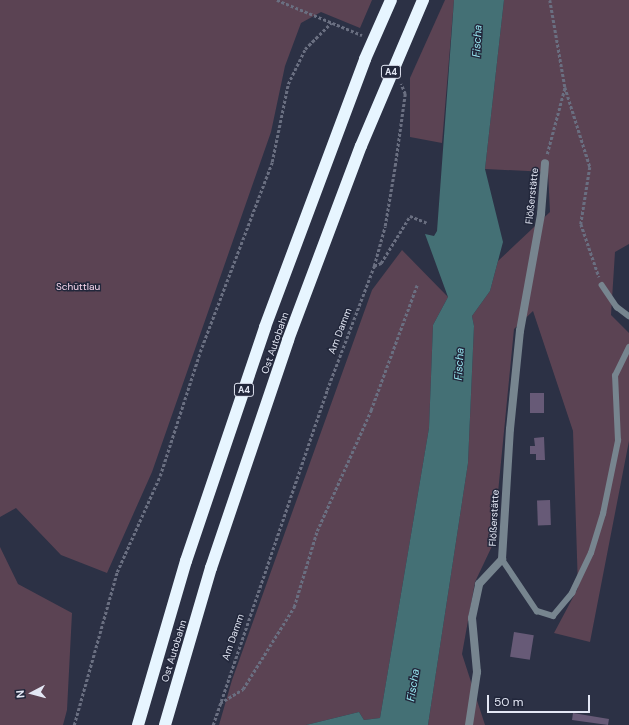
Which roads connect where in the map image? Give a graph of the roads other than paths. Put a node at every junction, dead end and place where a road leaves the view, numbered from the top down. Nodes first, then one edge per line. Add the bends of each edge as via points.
1 (391, 0) edge
2 (423, 0) edge
3 (545, 163) road end
4 (602, 285) road end
5 (629, 316) edge
6 (629, 347) edge
7 (502, 559) junction
8 (138, 725) edge
9 (165, 725) edge
10 (469, 725) edge

1 - 8 highway, Ost Autobahn / A4, bridge via 365,59 262,335 186,561
2 - 9 highway, Ost Autobahn / A4, bridge via 361,146 288,340 211,568
3 - 7 street, Flößerstätte via 541,214 520,331 510,429
4 - 5 lane via 617,307
6 - 7 lane, Flößerstätte via 615,376 618,441 603,514 591,553 572,593 553,616 538,611
7 - 10 street via 479,584 472,618 477,672

